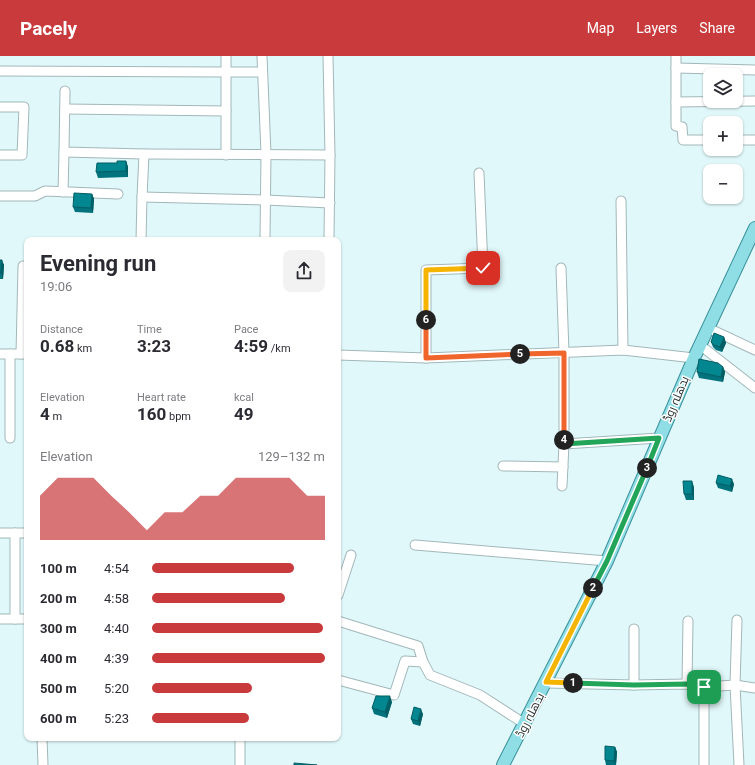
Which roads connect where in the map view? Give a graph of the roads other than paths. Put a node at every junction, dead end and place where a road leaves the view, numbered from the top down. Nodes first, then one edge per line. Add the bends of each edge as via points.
1 (226, 56) edge
2 (262, 56) edge
3 (328, 56) edge
4 (676, 56) edge
5 (676, 68) junction
6 (755, 70) edge
7 (0, 71) edge
8 (226, 72) junction
9 (262, 72) junction
10 (66, 91) dead end
11 (755, 101) edge
12 (676, 102) junction
13 (0, 107) edge
14 (65, 109) junction
15 (226, 111) junction
16 (703, 140) edge
17 (743, 140) edge
18 (755, 140) edge
19 (64, 152) junction
20 (144, 154) junction
21 (266, 154) junction
22 (0, 155) edge
23 (226, 155) junction
24 (330, 155) junction
25 (479, 173) dead end
26 (63, 192) junction
27 (118, 194) dead end
28 (0, 196) edge
29 (142, 197) junction
30 (265, 200) junction
31 (621, 201) dead end
32 (330, 203) junction
33 (755, 228) edge
34 (141, 237) edge
35 (265, 237) edge
36 (329, 237) edge
37 (23, 266) dead end
38 (561, 268) dead end
39 (708, 328) junction
40 (700, 345) junction
41 (623, 350) junction
42 (755, 350) edge
43 (564, 353) junction
44 (0, 354) edge
45 (10, 354) junction
46 (24, 354) edge
47 (341, 355) edge
48 (426, 358) junction
49 (694, 358) junction
50 (755, 388) edge
51 (10, 438) dead end
52 (659, 438) junction
53 (564, 444) junction
54 (503, 466) dead end
55 (563, 467) junction
56 (562, 486) dead end
57 (0, 532) edge
58 (15, 533) junction
59 (24, 533) edge
60 (415, 544) dead end
61 (351, 555) dead end
62 (607, 561) junction
63 (341, 586) edge
64 (0, 619) edge
65 (15, 619) junction
66 (24, 619) edge
67 (736, 620) dead end
68 (688, 621) dead end
69 (341, 622) edge
70 (634, 629) dead end
71 (423, 662) junction
72 (341, 681) edge
73 (546, 682) junction
74 (687, 684) junction
75 (735, 684) junction
76 (634, 685) junction
77 (704, 687) junction
78 (755, 688) edge
79 (524, 724) junction
80 (42, 741) edge
81 (240, 741) edge
82 (43, 765) edge
83 (240, 765) edge
84 (504, 765) edge
85 (704, 765) edge
86 (739, 765) edge

1 - 8 street
2 - 9 street
3 - 24 street
4 - 5 street
5 - 6 street
5 - 12 street
7 - 8 street
8 - 9 street
8 - 15 street
9 - 21 street
10 - 14 street
11 - 12 street
12 - 16 street via 676,126 682,127 683,140
13 - 22 street via 24,107 22,155
14 - 15 street
14 - 19 street
15 - 23 street
17 - 18 street
19 - 20 street
19 - 26 street
20 - 23 street
20 - 29 street
21 - 23 street
21 - 24 street
21 - 30 street
24 - 32 street
25 - 48 street via 483,268 426,270
26 - 27 street
26 - 28 street via 45,191 35,196
29 - 30 street
29 - 34 street
30 - 32 street
30 - 35 street
31 - 41 street
32 - 36 street
33 - 39 main road, بدھلہ روڈ
37 - 46 street
38 - 43 street
39 - 40 main road, بدھلہ روڈ
39 - 42 street
40 - 49 main road, بدھلہ روڈ
40 - 50 street
41 - 43 street
41 - 49 street
43 - 48 street
43 - 53 street
44 - 45 street
45 - 46 street
45 - 51 street
47 - 48 street
49 - 52 main road, بدھلہ روڈ
52 - 53 street
52 - 62 main road, بدھلہ روڈ
53 - 55 street
54 - 55 street
55 - 56 street
57 - 58 street
58 - 59 street
58 - 65 street
60 - 62 street
61 - 63 street
62 - 73 main road, بدھلہ روڈ
64 - 65 street
65 - 66 street
67 - 75 street
68 - 74 street
69 - 71 street via 418,646
70 - 76 street
71 - 72 street via 405,661 394,695
71 - 79 street via 430,675 480,695
73 - 76 street
73 - 79 main road, بدھلہ روڈ
74 - 76 street
74 - 77 street
75 - 77 street
75 - 78 street
75 - 86 street
77 - 85 street
79 - 84 main road, بدھلہ روڈ
80 - 82 street
81 - 83 street

